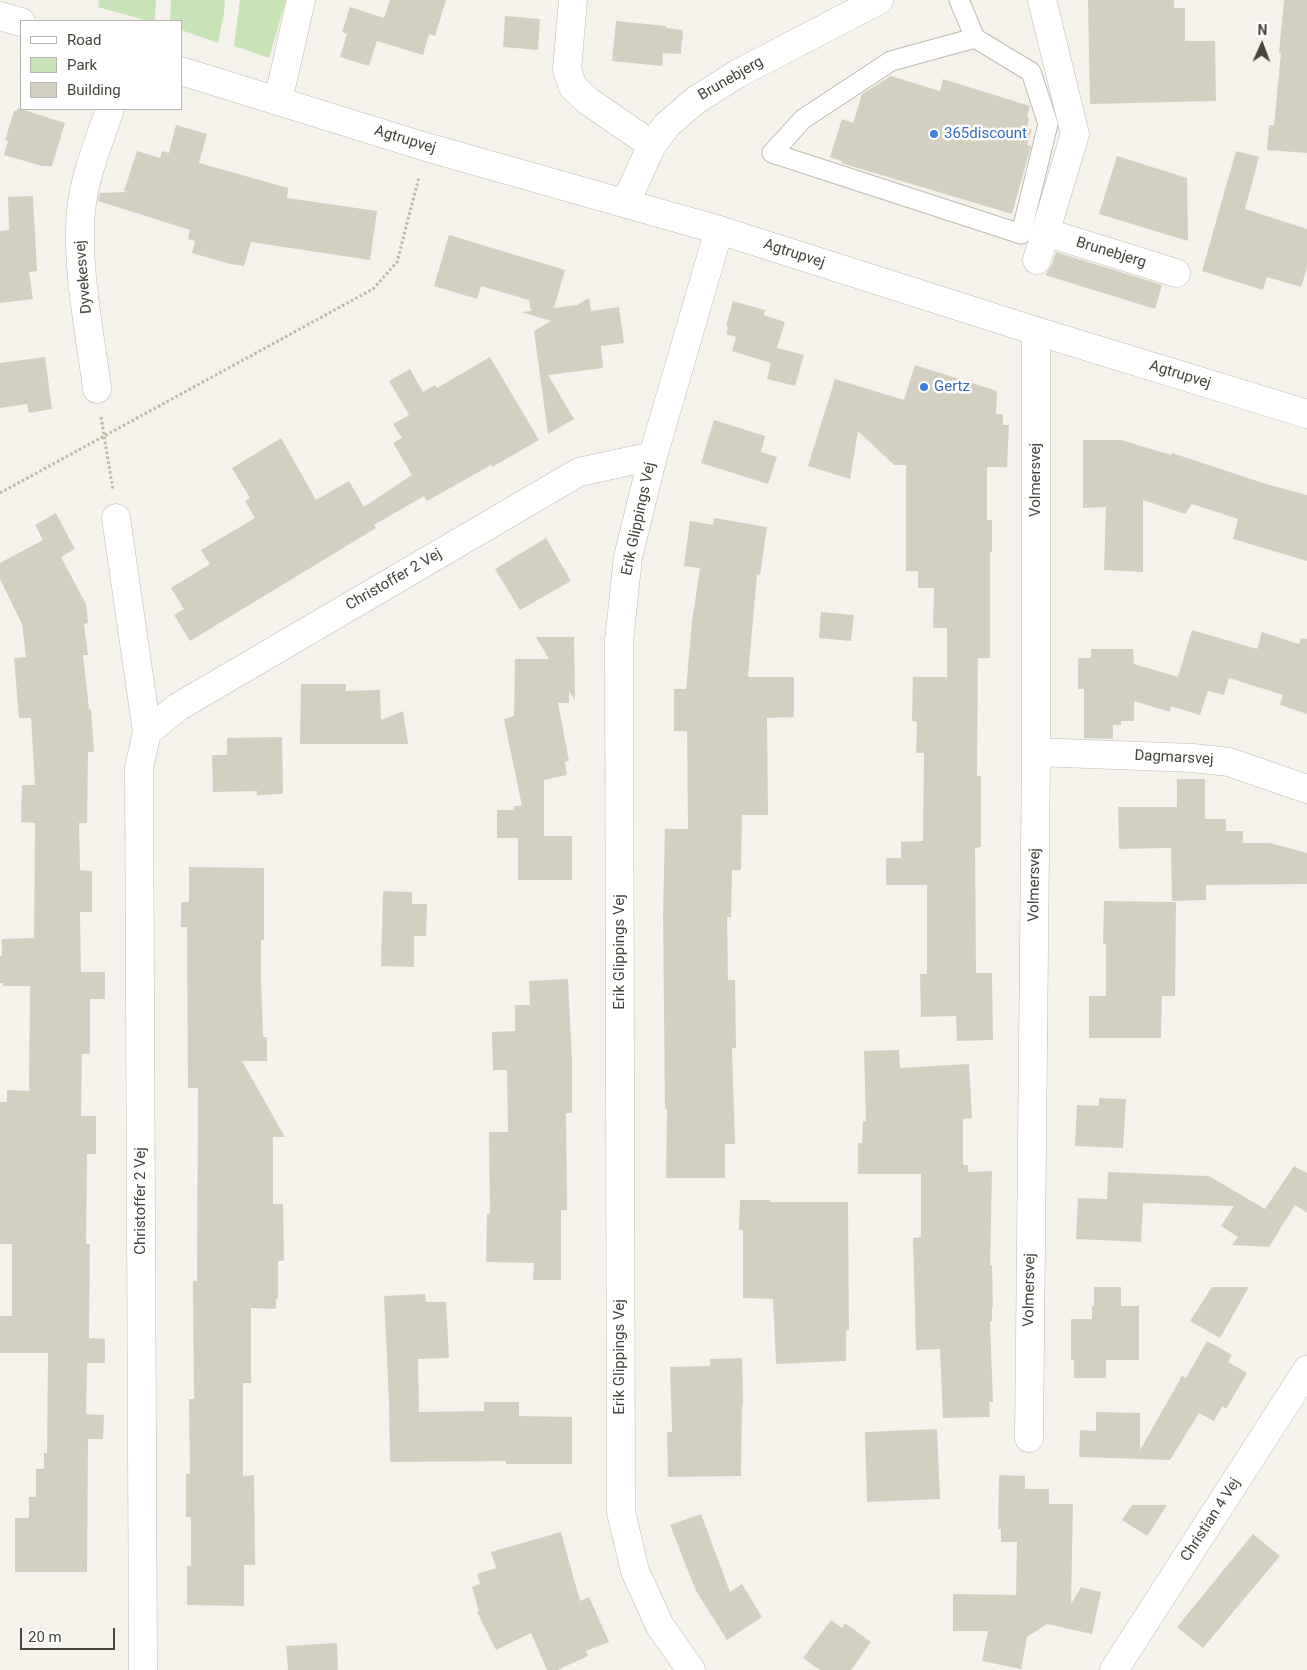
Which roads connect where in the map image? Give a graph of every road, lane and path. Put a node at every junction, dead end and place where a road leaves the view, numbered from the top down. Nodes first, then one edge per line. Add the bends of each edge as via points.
1 (302, 0) edge
2 (573, 0) edge
3 (879, 0) edge
4 (959, 0) edge
5 (1042, 0) edge
6 (0, 16) edge
7 (20, 22) edge
8 (975, 38) junction
9 (182, 70) edge
10 (278, 101) junction
11 (110, 110) edge
12 (652, 145) junction
13 (426, 147) junction
14 (626, 202) junction
15 (719, 230) junction
16 (1045, 232) junction
17 (1036, 260) dead end
18 (1176, 274) dead end
19 (1036, 331) junction
20 (97, 389) joint
21 (1307, 414) edge
22 (105, 435) junction
23 (653, 456) junction
24 (0, 492) edge
25 (116, 518) joint
26 (147, 732) junction
27 (1036, 752) junction
28 (1307, 788) edge
29 (1307, 1370) edge
30 (1029, 1438) dead end
31 (143, 1670) edge
32 (691, 1670) edge
33 (1114, 1670) edge

1 - 10 street
2 - 12 street via 567,70 573,87
3 - 12 street, Brunebjerg via 737,74 696,100 668,125
4 - 8 lane
5 - 16 street via 1075,134
6 - 7 street
8 - 8 lane via 1031,72 1048,124 1021,234 772,153 803,119 891,60
9 - 10 street, Agtrupvej
10 - 13 street, Agtrupvej
11 - 20 street, Dyvekesvej via 93,157 81,210 80,255
12 - 14 street, Brunebjerg
13 - 14 street, Agtrupvej
13 - 22 path via 397,262 373,289
14 - 15 street, Agtrupvej
15 - 19 street, Agtrupvej
15 - 23 street, Erik Glippings Vej
16 - 17 street
16 - 18 street, Brunebjerg
19 - 21 street, Agtrupvej
19 - 27 street, Volmersvej
20 - 22 path
22 - 24 path
22 - 25 path
23 - 26 street, Christoffer 2 Vej via 578,472 178,707
23 - 32 street, Erik Glippings Vej via 628,557 619,641 621,1512 635,1571 660,1626
25 - 26 street, Christoffer 2 Vej
26 - 31 street, Christoffer 2 Vej via 139,768
27 - 28 street, Dagmarsvej via 1229,762
27 - 30 street, Volmersvej
29 - 33 street, Christian 4 Vej

